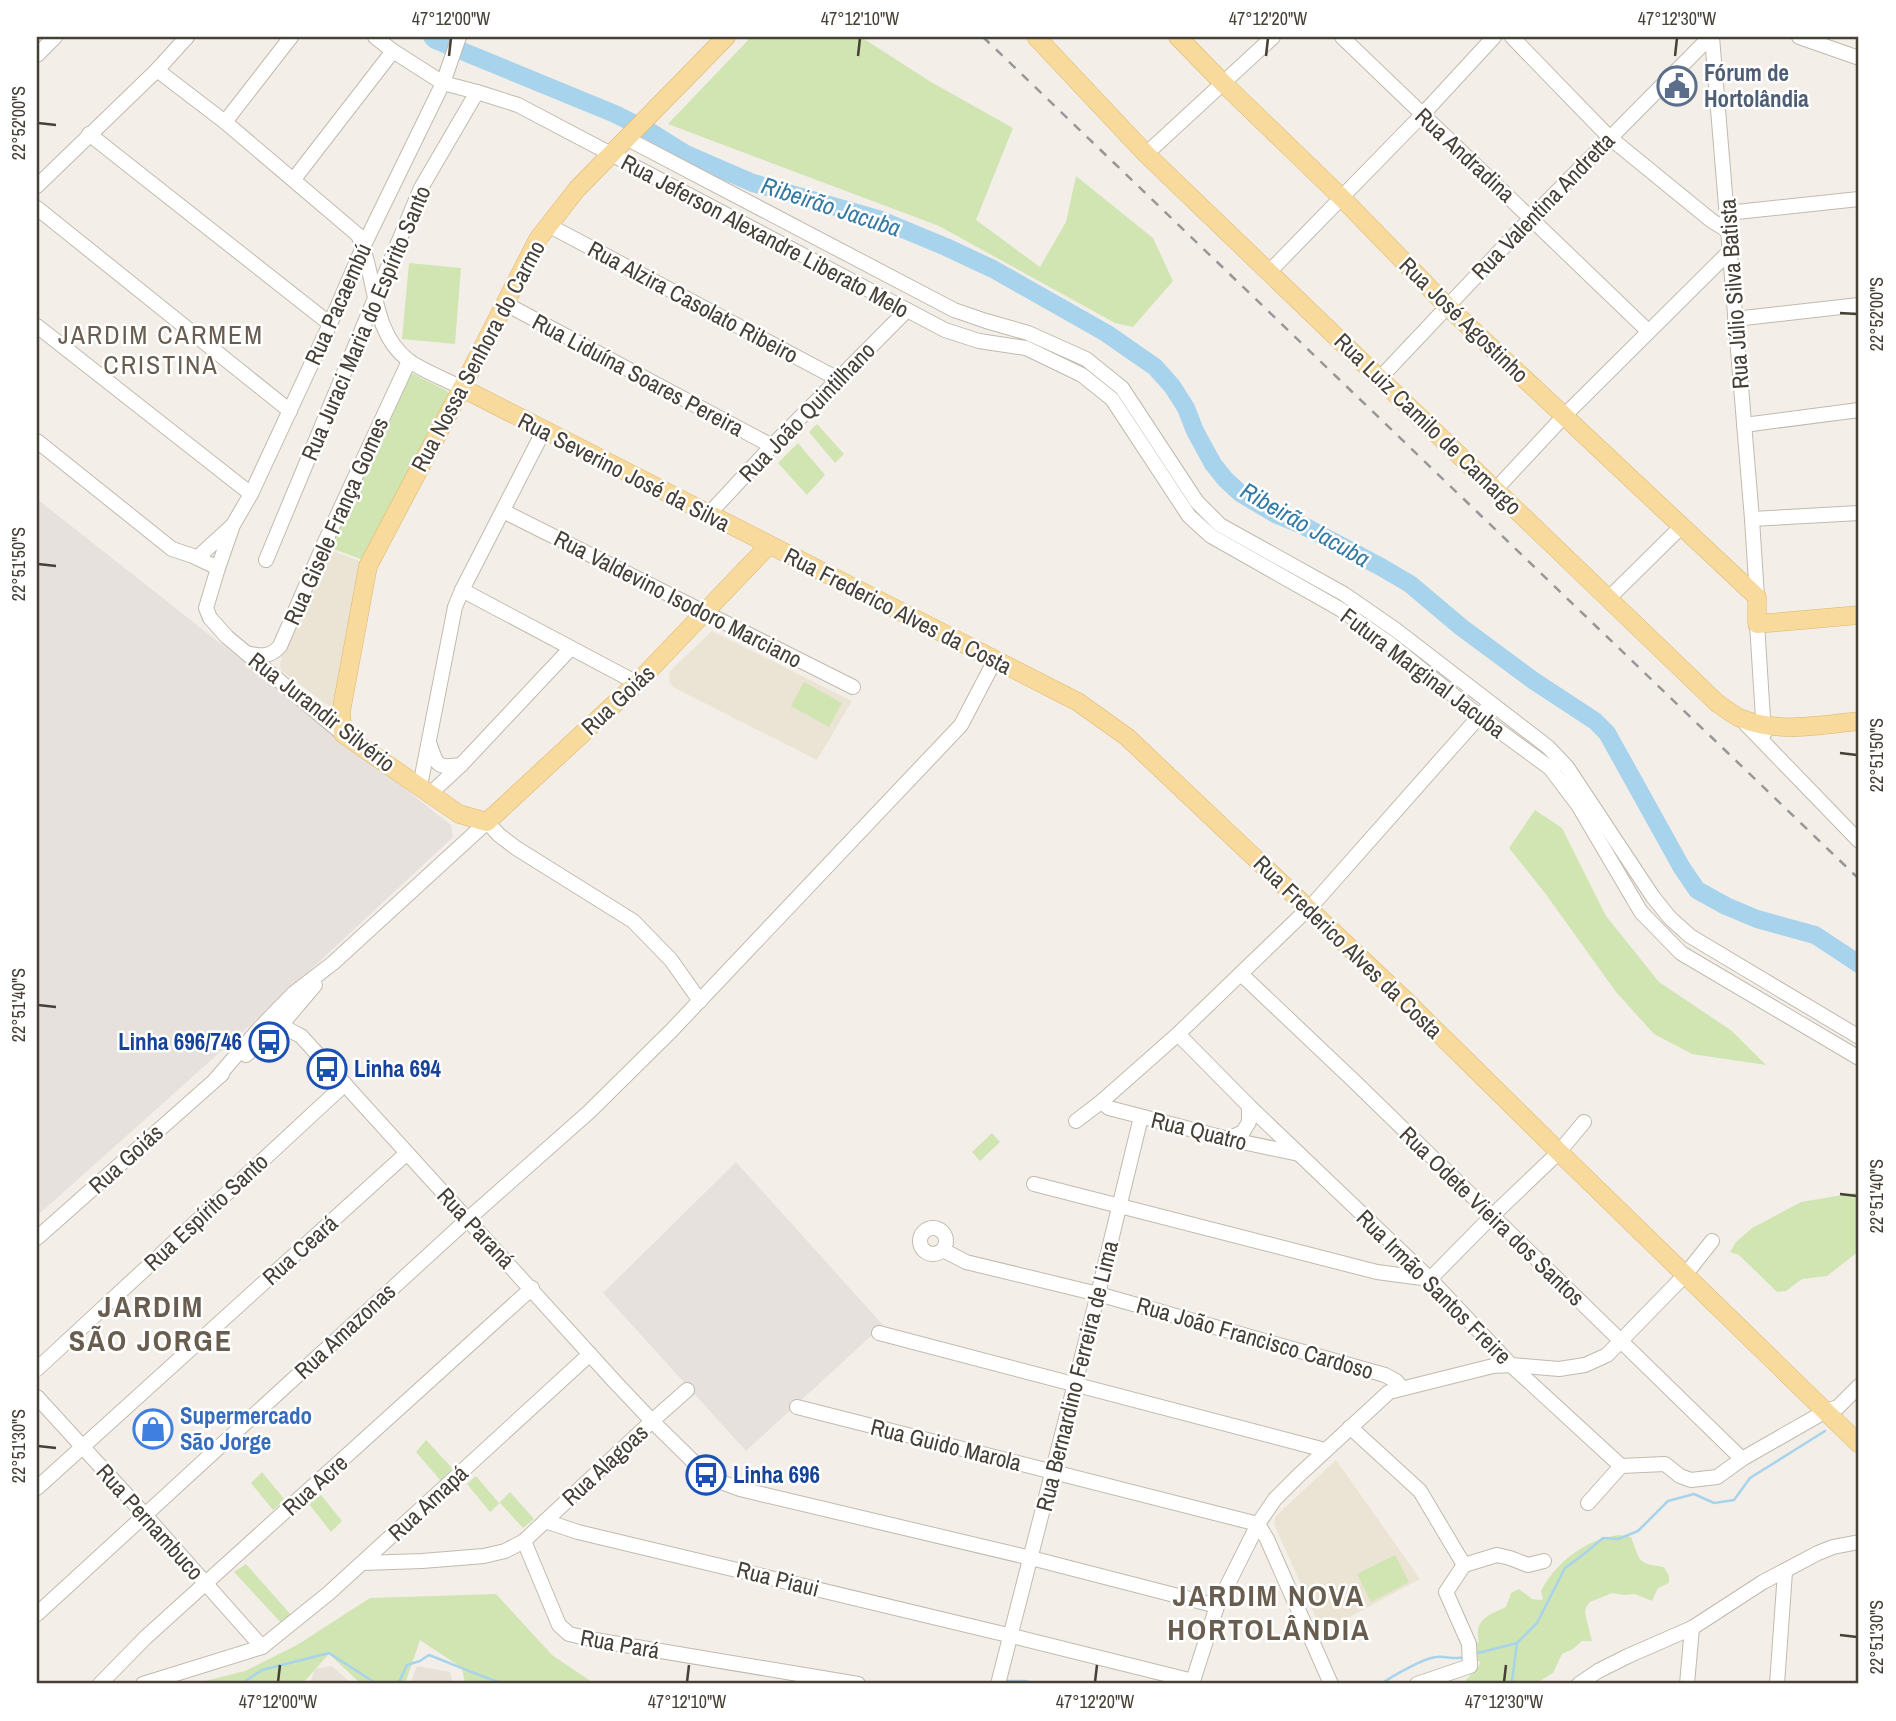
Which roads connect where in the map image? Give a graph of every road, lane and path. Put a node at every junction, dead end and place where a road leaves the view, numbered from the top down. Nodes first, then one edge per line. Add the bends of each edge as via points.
1 (55, 37) edge
2 (186, 37) edge
3 (291, 37) edge
4 (375, 37) edge
5 (726, 37) edge
6 (1036, 37) edge
7 (1178, 37) edge
8 (1273, 37) edge
9 (1342, 37) edge
10 (1494, 37) edge
11 (1512, 37) edge
12 (1711, 37) edge
13 (1799, 37) edge
14 (458, 38) edge
15 (393, 51) junction
16 (37, 55) edge
17 (1859, 58) edge
18 (157, 70) junction
19 (443, 83) junction
20 (1223, 83) junction
21 (477, 92) junction
22 (1422, 115) junction
23 (225, 122) junction
24 (89, 134) junction
25 (628, 135) junction
26 (1609, 137) junction
27 (610, 154) junction
28 (1146, 154) junction
29 (294, 179) junction
30 (37, 186) edge
31 (1341, 197) junction
32 (1859, 199) edge
33 (37, 208) edge
34 (1727, 212) junction
35 (1531, 218) junction
36 (548, 225) junction
37 (1730, 232) junction
38 (363, 247) junction
39 (1731, 250) junction
40 (1270, 271) junction
41 (905, 284) junction
42 (376, 296) junction
43 (932, 298) junction
44 (504, 303) junction
45 (1859, 304) edge
46 (1447, 306) junction
47 (908, 310) junction
48 (1735, 319) junction
49 (330, 324) junction
50 (37, 326) edge
51 (1648, 331) junction
52 (409, 361) junction
53 (471, 370) junction
54 (1380, 378) junction
55 (838, 379) junction
56 (462, 388) junction
57 (480, 398) junction
58 (1859, 410) edge
59 (290, 411) junction
60 (1564, 416) junction
61 (1744, 425) junction
62 (544, 430) junction
63 (37, 441) edge
64 (772, 446) junction
65 (1496, 489) junction
66 (251, 494) junction
67 (503, 511) junction
68 (1859, 513) edge
69 (708, 515) junction
70 (1752, 519) junction
71 (233, 525) junction
72 (1682, 526) junction
73 (769, 545) junction
74 (1755, 552) junction
75 (197, 558) junction
76 (267, 560) dead end
77 (218, 568) junction
78 (1729, 570) junction
79 (462, 590) junction
80 (1757, 597) junction
81 (1609, 598) junction
82 (704, 613) junction
83 (1859, 615) edge
84 (1757, 624) junction
85 (571, 649) junction
86 (245, 652) junction
87 (995, 660) junction
88 (637, 683) junction
89 (853, 687) dead end
90 (1491, 702) junction
91 (1479, 716) junction
92 (1739, 717) junction
93 (1859, 721) edge
94 (1762, 725) junction
95 (344, 734) junction
96 (429, 743) junction
97 (1765, 743) junction
98 (461, 765) junction
99 (425, 790) junction
100 (459, 814) junction
101 (487, 822) junction
102 (1859, 841) edge
103 (459, 847) junction
104 (1308, 908) junction
105 (1241, 974) junction
106 (700, 1001) junction
107 (284, 1009) junction
108 (282, 1024) junction
109 (1178, 1034) junction
110 (301, 1035) junction
111 (1859, 1037) edge
112 (1859, 1058) edge
113 (215, 1080) junction
114 (345, 1084) junction
115 (1101, 1102) junction
116 (1249, 1106) junction
117 (1141, 1117) junction
118 (1076, 1121) dead end
119 (1584, 1122) dead end
120 (1228, 1139) junction
121 (1559, 1152) junction
122 (407, 1153) junction
123 (1300, 1154) junction
124 (1034, 1184) dead end
125 (1120, 1206) junction
126 (1492, 1216) junction
127 (468, 1219) junction
128 (37, 1238) edge
129 (1712, 1241) dead end
130 (1392, 1242) junction
131 (943, 1250) dead end
132 (1377, 1272) junction
133 (1685, 1275) junction
134 (1430, 1279) junction
135 (532, 1288) junction
136 (1098, 1294) junction
137 (879, 1334) dead end
138 (1620, 1342) junction
139 (590, 1354) junction
140 (1511, 1365) junction
141 (37, 1369) edge
142 (1074, 1384) junction
143 (1859, 1385) edge
144 (1402, 1388) junction
145 (687, 1390) dead end
146 (37, 1397) edge
147 (797, 1407) dead end
148 (1826, 1412) junction
149 (652, 1421) junction
150 (1350, 1427) junction
151 (1859, 1444) edge
152 (82, 1446) junction
153 (1325, 1450) junction
154 (1742, 1459) junction
155 (1621, 1466) junction
156 (1052, 1471) junction
157 (37, 1488) edge
158 (1588, 1503) dead end
159 (145, 1515) junction
160 (545, 1521) junction
161 (1258, 1524) junction
162 (524, 1541) junction
163 (1859, 1542) edge
164 (1031, 1558) junction
165 (1544, 1560) dead end
166 (363, 1563) junction
167 (1464, 1564) junction
168 (1785, 1572) junction
169 (206, 1585) junction
170 (1217, 1606) junction
171 (37, 1614) edge
172 (1692, 1628) junction
173 (1012, 1636) junction
174 (262, 1647) junction
175 (1597, 1678) edge
176 (1193, 1683) edge
177 (100, 1684) edge
178 (143, 1684) edge
179 (858, 1684) edge
180 (998, 1684) edge
181 (1331, 1684) edge
182 (1417, 1684) edge
183 (1579, 1684) edge
184 (1687, 1684) edge
185 (1777, 1684) edge

1 - 16 street
2 - 18 street
3 - 23 street
4 - 15 street, Rua Jeferson Alexandre Liberato Melo
5 - 25 main road, Rua Nossa Senhora do Carmo
6 - 28 main road, Rua Luiz Camilo de Camargo
7 - 20 main road, Rua José Agostinho
8 - 20 street
9 - 22 street, Rua Andradina
10 - 22 street
11 - 26 street
12 - 26 street, Rua Valentina Andretta
12 - 34 street, Rua Júlio Silva Batista
13 - 17 street
14 - 19 street, Rua Pacaembú
15 - 19 street, Rua Jeferson Alexandre Liberato Melo
15 - 29 street
18 - 23 street
18 - 24 street
19 - 21 street, Rua Jeferson Alexandre Liberato Melo
19 - 38 street, Rua Pacaembú
20 - 28 street
20 - 31 main road, Rua José Agostinho
21 - 27 street, Rua Jeferson Alexandre Liberato Melo via 518,105
21 - 42 street, Rua Juraci Maria do Espírito Santo via 421,188
22 - 31 street
22 - 35 street, Rua Andradina
23 - 29 street
24 - 30 street
24 - 49 street
25 - 27 main road, Rua Nossa Senhora do Carmo
25 - 41 street, Rua Jeferson Alexandre Liberato Melo
26 - 35 street, Rua Valentina Andretta
26 - 37 street
27 - 36 main road, Rua Nossa Senhora do Carmo
27 - 47 street, Rua Jeferson Alexandre Liberato Melo
28 - 40 main road, Rua Luiz Camilo de Camargo
29 - 38 street via 358,235
31 - 40 street
31 - 46 main road, Rua José Agostinho
32 - 34 street
33 - 59 street
34 - 37 street, Rua Júlio Silva Batista
35 - 46 street, Rua Valentina Andretta
35 - 51 street, Rua Andradina
36 - 44 main road, Rua Nossa Senhora do Carmo
36 - 55 street, Rua Alzira Casolato Ribeiro
37 - 39 street, Rua Júlio Silva Batista
38 - 42 street, Rua Severino José da Silva
38 - 49 street, Rua Pacaembú
39 - 48 street, Rua Júlio Silva Batista
39 - 51 street
40 - 54 main road, Rua Luiz Camilo de Camargo
41 - 43 street, Rua Jeferson Alexandre Liberato Melo
41 - 47 street
42 - 52 street, Rua Severino José da Silva via 390,342
42 - 76 street, Rua Juraci Maria do Espírito Santo
43 - 47 street
43 - 90 street, Futura Marginal Jacuba via 1086,359 1122,388 1197,502 1220,525 1344,594
44 - 53 main road, Rua Nossa Senhora do Carmo
44 - 64 street, Rua Liduína Soares Pereira
45 - 48 street
46 - 54 street, Rua Valentina Andretta
46 - 60 main road, Rua José Agostinho
47 - 55 street, Rua João Quintilhano
47 - 91 street, Futura Marginal Jacuba via 945,330 1026,348 1082,375 1112,399 1189,516 1211,536 1340,609
48 - 61 street, Rua Júlio Silva Batista
49 - 59 street, Rua Pacaembú
50 - 66 street
51 - 60 street
52 - 56 street, Rua Severino José da Silva
52 - 86 street, Rua Gisele França Gomes via 280,646 270,655
53 - 56 main road, Rua Nossa Senhora do Carmo
53 - 57 main road
54 - 65 main road, Rua Luiz Camilo de Camargo
55 - 64 street, Rua João Quintilhano
56 - 57 main road, Rua Severino José da Silva
56 - 95 main road, Rua Nossa Senhora do Carmo via 368,566 341,712
57 - 62 main road, Rua Severino José da Silva
58 - 61 street
59 - 66 street, Rua Pacaembú
60 - 65 street
60 - 72 main road, Rua José Agostinho
61 - 70 street, Rua Júlio Silva Batista
62 - 67 street
62 - 69 main road, Rua Severino José da Silva
63 - 75 street via 172,549
64 - 69 street, Rua João Quintilhano
65 - 81 main road, Rua Luiz Camilo de Camargo
66 - 71 street, Rua Pacaembú
67 - 79 street
67 - 82 street, Rua Valdevino Isodoro Marciano
68 - 70 street
69 - 73 main road, Rua Severino José da Silva
70 - 74 street, Rua Júlio Silva Batista
71 - 75 street, Rua Pacaembú
71 - 77 street, Rua Pacaembú
72 - 78 main road, Rua José Agostinho
72 - 81 street
73 - 82 main road, Rua Goiás
73 - 87 main road, Rua Frederico Alves da Costa
74 - 78 street via 1750,562
74 - 80 street, Rua Júlio Silva Batista
75 - 77 street
77 - 86 street, Rua Jurandir Silvério via 206,608 210,618
78 - 80 main road, Rua José Agostinho
79 - 85 street
79 - 96 street
80 - 84 main road, Rua Júlio Silva Batista
81 - 92 main road, Rua Luiz Camilo de Camargo via 1717,703
82 - 88 main road, Rua Goiás
82 - 89 street, Rua Valdevino Isodoro Marciano
83 - 84 main road
84 - 94 street, Rua Júlio Silva Batista
85 - 88 street
85 - 98 street
86 - 95 street, Rua Jurandir Silvério
87 - 104 main road, Rua Frederico Alves da Costa via 1078,702 1127,737
87 - 106 street, Rua Amazonas via 961,724
88 - 101 main road, Rua Goiás
90 - 91 street
90 - 111 street, Futura Marginal Jacuba via 1567,767 1670,918 1690,936
91 - 104 street
91 - 112 street, Futura Marginal Jacuba via 1550,768 1578,805 1641,912 1681,953
92 - 94 main road, Rua Luiz Camilo de Camargo
92 - 97 street
93 - 94 main road, Rua Luiz Camilo de Camargo via 1793,728
94 - 97 street, Rua Júlio Silva Batista
95 - 99 main road, Rua Jurandir Silvério
96 - 98 street via 437,764
96 - 99 street
97 - 102 street
98 - 99 street
99 - 100 main road, Rua Jurandir Silvério
100 - 101 main road, Rua Jurandir Silvério
100 - 103 street via 463,827
101 - 103 street, Rua Goiás
101 - 106 street via 516,848 633,921 671,960
103 - 107 street, Rua Goiás
104 - 105 street
104 - 121 main road, Rua Frederico Alves da Costa
105 - 109 street
105 - 126 street, Rua Odete Vieira dos Santos
106 - 127 street, Rua Amazonas via 589,1112
107 - 108 street, Rua Goiás
107 - 110 street, Rua Paraná
107 - 113 street, Rua Goiás
108 - 110 street, Rua Paraná
108 - 113 street, Rua Goiás
109 - 115 street
109 - 116 street, Rua Irmão Santos Freire
110 - 114 street, Rua Paraná
113 - 128 street, Rua Goiás
114 - 122 street, Rua Paraná
114 - 141 street, Rua Espírito Santo
115 - 117 street, Rua Quatro
115 - 118 street
116 - 120 street via 1243,1132
116 - 123 street, Rua Irmão Santos Freire
117 - 120 street, Rua Quatro
117 - 125 street, Rua Bernardino Ferreira de Lima
119 - 121 street
120 - 123 street, Rua Quatro
121 - 126 street
121 - 133 main road, Rua Frederico Alves da Costa
122 - 127 street, Rua Paraná
122 - 152 street, Rua Ceará
123 - 130 street, Rua Irmão Santos Freire
124 - 125 street
125 - 132 street
125 - 136 street, Rua Bernardino Ferreira de Lima
126 - 134 street
126 - 138 street, Rua Odete Vieira dos Santos
127 - 135 street, Rua Paraná
127 - 159 street, Rua Amazonas
129 - 133 street
130 - 132 street via 1391,1262
130 - 134 street, Rua Irmão Santos Freire
131 - 136 street, Rua João Francisco Cardoso via 966,1262
132 - 134 street
133 - 138 street
133 - 148 main road, Rua Frederico Alves da Costa
134 - 140 street, Rua Irmão Santos Freire
135 - 139 street, Rua Paraná
135 - 169 street, Rua Acre
136 - 142 street, Rua Bernardino Ferreira de Lima
136 - 144 street, Rua João Francisco Cardoso via 1385,1375
137 - 142 street
138 - 140 street via 1586,1365 1559,1369
138 - 154 street, Rua Odete Vieira dos Santos
139 - 149 street, Rua Paraná
139 - 166 street, Rua Amapá
140 - 144 street
140 - 155 street, Rua Irmão Santos Freire
142 - 153 street
142 - 156 street, Rua Bernardino Ferreira de Lima
143 - 148 street via 1838,1407
144 - 150 street via 1389,1392
145 - 149 street, Rua Alagoas
146 - 152 street, Rua Pernambuco
147 - 156 street, Rua Guido Marola
148 - 151 main road, Rua Frederico Alves da Costa
148 - 154 street
149 - 160 street, Rua Alagoas
149 - 164 street, Rua Paraná via 710,1478 740,1489
150 - 153 street
150 - 167 street via 1420,1491
152 - 157 street, Rua Ceará
152 - 159 street, Rua Pernambuco
153 - 161 street via 1275,1499
154 - 155 street via 1717,1477 1704,1480 1680,1476 1665,1464
155 - 158 street
156 - 161 street, Rua Guido Marola
156 - 164 street, Rua Bernardino Ferreira de Lima
159 - 169 street, Rua Pernambuco
159 - 171 street, Rua Amazonas
160 - 162 street, Rua Alagoas
160 - 173 street, Rua Piaui
161 - 170 street
161 - 181 street
162 - 166 street via 485,1556
162 - 179 street, Rua Pará via 559,1625 569,1634
163 - 168 street via 1818,1553
164 - 170 street, Rua Paraná
164 - 173 street, Rua Bernardino Ferreira de Lima
165 - 167 street via 1528,1565 1497,1555
166 - 174 street, Rua Amapá
167 - 182 street via 1446,1592 1469,1644 1470,1666
168 - 172 street
168 - 185 street
169 - 174 street, Rua Pernambuco
169 - 177 street, Rua Acre
170 - 176 street
172 - 175 street via 1629,1656
172 - 184 street
173 - 176 street, Rua Piaui
173 - 180 street, Rua Bernardino Ferreira de Lima
174 - 178 street
175 - 183 street

